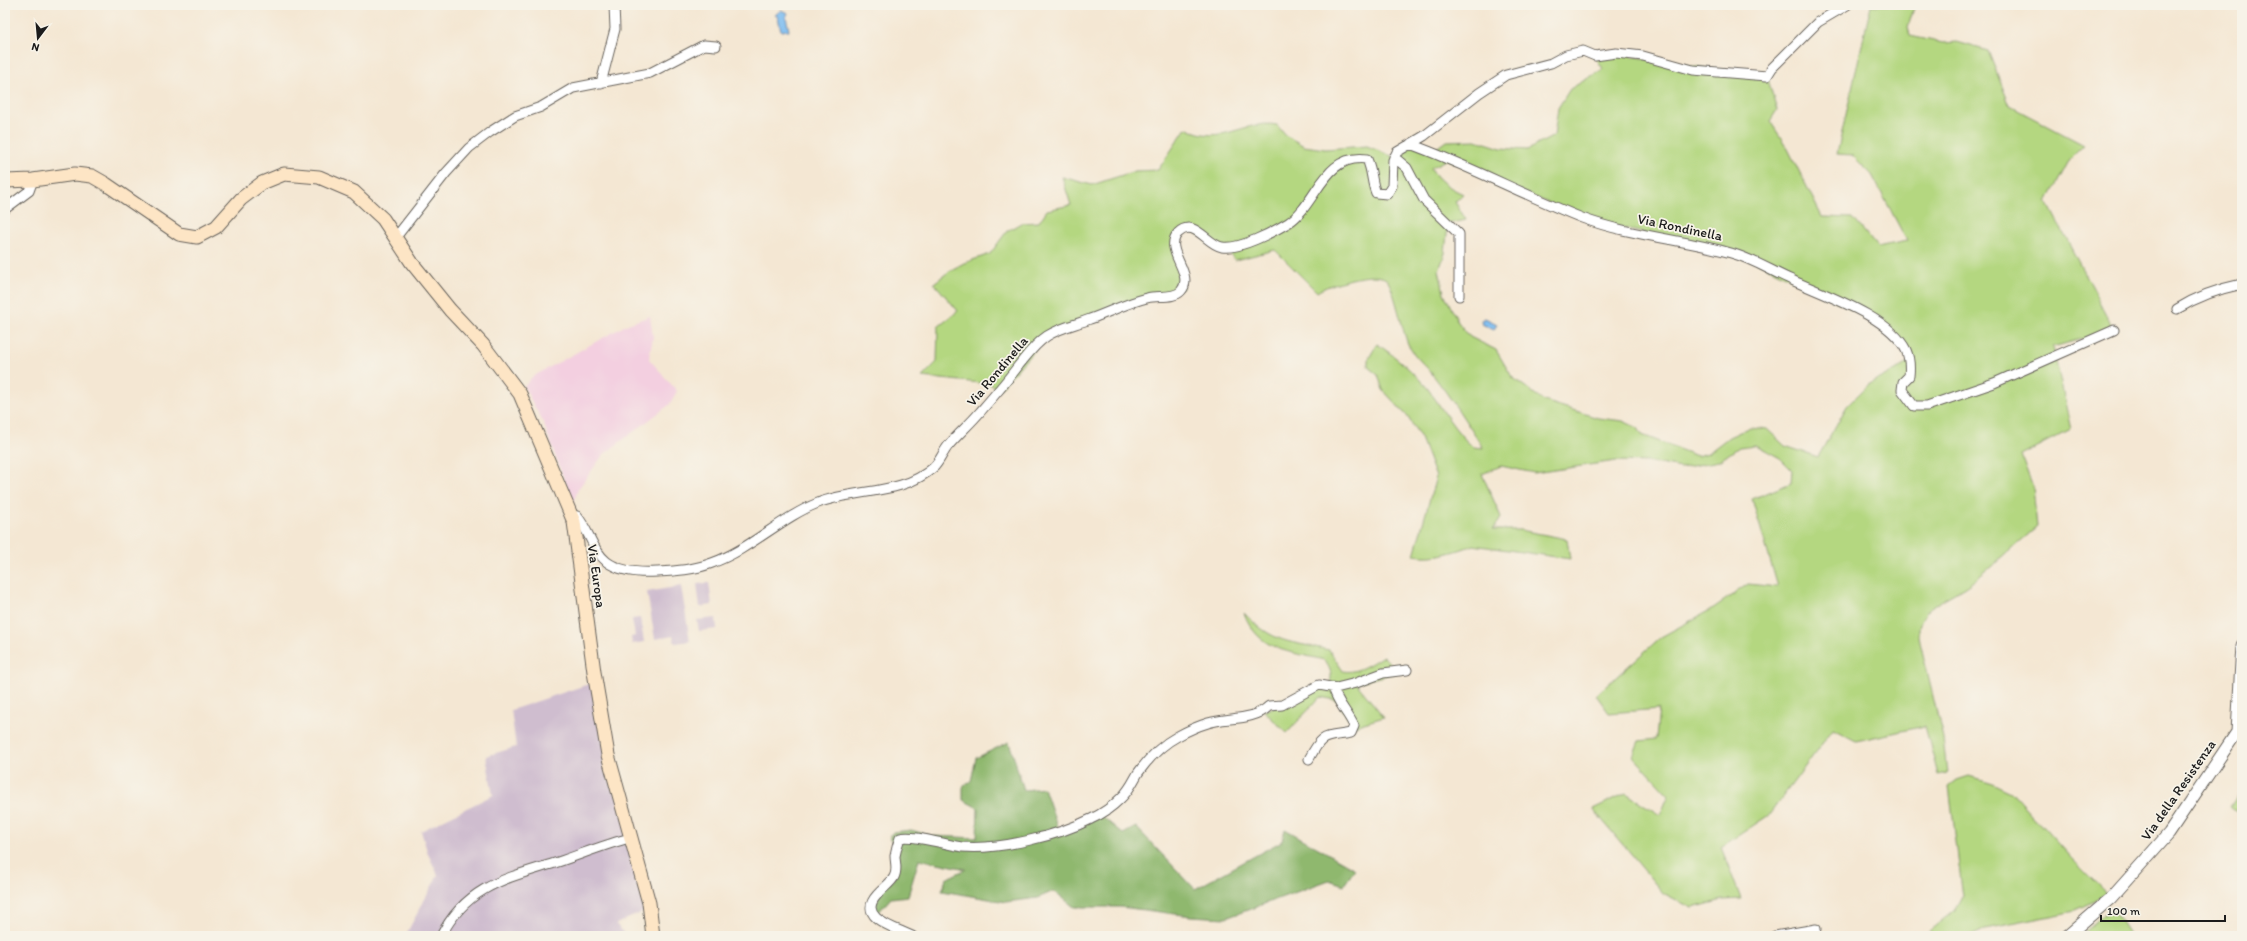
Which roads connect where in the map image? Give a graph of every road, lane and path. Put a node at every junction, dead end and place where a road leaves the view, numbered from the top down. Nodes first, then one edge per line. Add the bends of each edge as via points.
1 (614, 5) edge
2 (1847, 5) edge
3 (716, 46) dead end
4 (601, 83) junction
5 (1410, 144) junction
6 (1394, 157) junction
7 (33, 180) junction
8 (5, 181) edge
9 (5, 209) edge
10 (396, 238) junction
11 (2242, 284) edge
12 (1459, 296) dead end
13 (2178, 309) dead end
14 (2114, 330) dead end
15 (571, 515) junction
16 (2242, 645) edge
17 (1407, 670) dead end
18 (1333, 687) junction
19 (2239, 729) edge
20 (1309, 759) dead end
21 (630, 838) junction
22 (1816, 929) dead end
23 (441, 936) edge
24 (652, 936) edge
25 (912, 936) edge
26 (1775, 936) edge
27 (2067, 936) edge

1 - 4 street via 615,29
2 - 5 street via 1818,22 1767,76 1693,70 1643,56 1616,53 1595,56 1583,51 1506,75 1479,93 1447,120
3 - 4 street via 704,45 650,73
4 - 10 street via 574,88 541,107 515,116 490,132 469,148 446,172
5 - 6 street
5 - 14 street, Via Rondinella via 1583,218 1664,240 1731,253 1755,261 1852,306 1880,323 1905,349 1910,362 1909,376 1903,382 1902,390 1914,406 1927,406 1994,383
6 - 12 street via 1407,168 1424,200 1459,234
6 - 15 street, Via Rondinella via 1392,186 1387,194 1376,194 1367,159 1346,160 1334,168 1291,221 1263,236 1223,247 1214,244 1196,229 1186,229 1178,233 1173,245 1184,279 1183,288 1178,294 1142,299 1059,328 1046,337 1032,348 978,415 949,446 936,466 921,476 879,491 822,501 809,506 752,543 720,560 686,569 647,572 618,567 600,555 583,524 577,516
7 - 8 main road, Via Europa
7 - 9 street via 30,191
7 - 10 main road, Via Europa via 75,174 92,176 179,234 197,237 216,227 241,199 262,183 284,174 320,178 354,192 383,219
10 - 15 main road, Via Europa via 412,263 450,310 483,345 520,394
11 - 13 street via 2195,298
15 - 21 main road, Via Europa via 608,755
16 - 19 street
17 - 18 street via 1383,673 1356,683
18 - 20 street via 1336,700 1354,726 1351,733 1327,736 1319,741
18 - 25 street via 1319,685 1282,705 1269,706 1253,715 1208,722 1177,736 1147,761 1121,799 1092,819 1067,829 1035,839 983,847 944,844 906,836 900,838 895,855 894,877 876,896 871,904 871,911 886,925
19 - 27 street, Via della Resistenza via 2169,833 2111,898
21 - 23 street via 500,880 471,897 450,920
21 - 24 main road, Via Europa via 649,903
22 - 26 street

